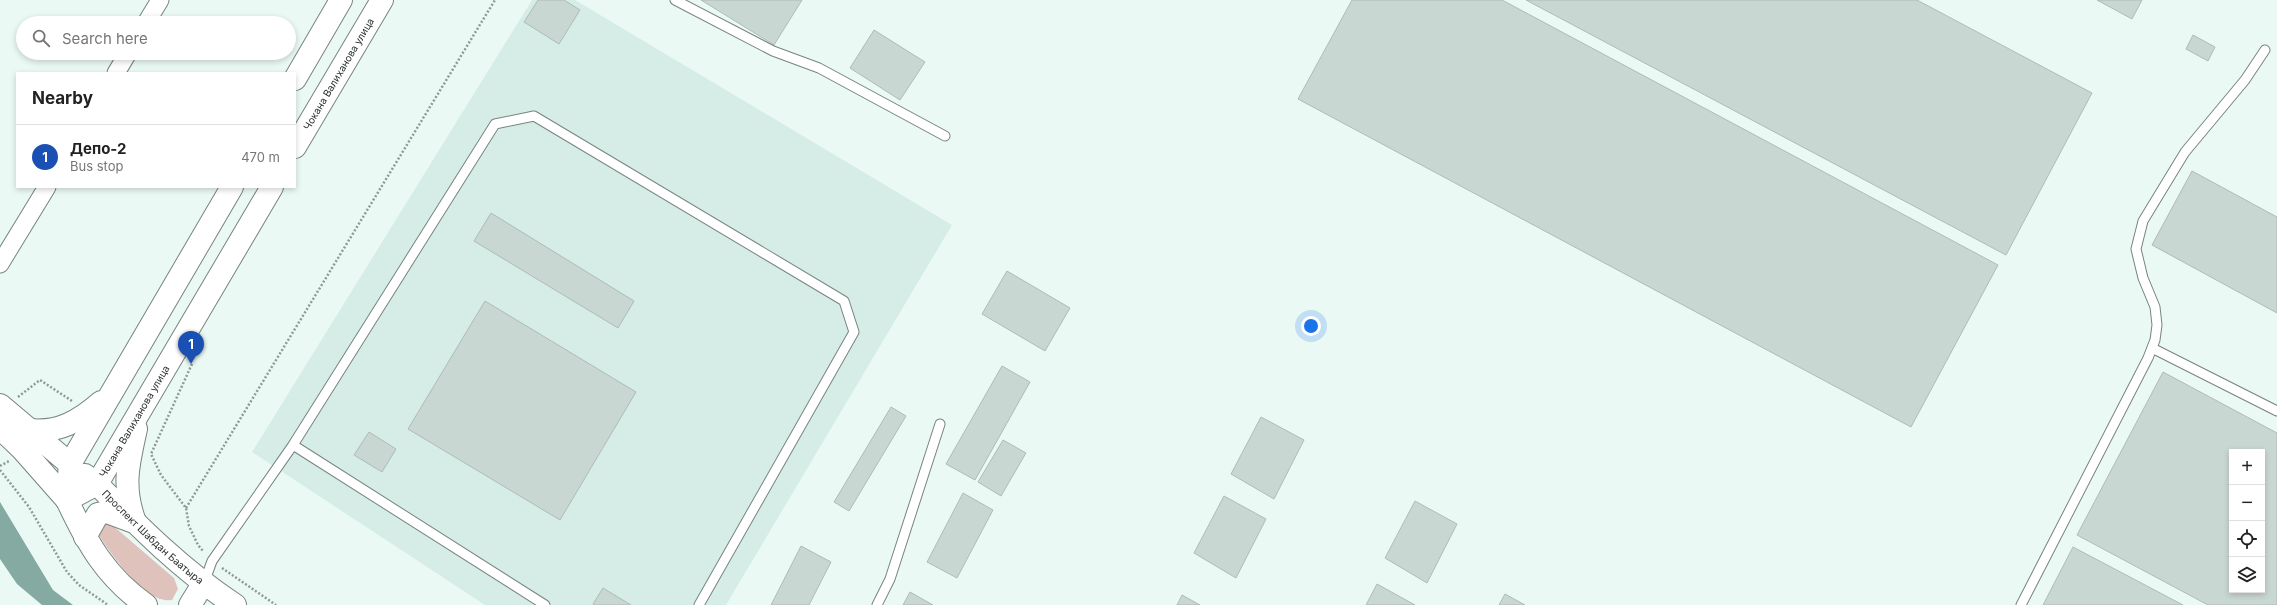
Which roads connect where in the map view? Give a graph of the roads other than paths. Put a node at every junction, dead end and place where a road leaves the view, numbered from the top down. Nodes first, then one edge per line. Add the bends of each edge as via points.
1 (160, 0) edge
2 (341, 0) edge
3 (382, 0) edge
4 (675, 0) edge
5 (150, 16) edge
6 (2265, 50) dead end
7 (124, 60) edge
8 (117, 72) edge
9 (296, 77) edge
10 (945, 136) dead end
11 (296, 145) edge
12 (46, 188) edge
13 (231, 188) edge
14 (271, 188) edge
15 (0, 264) edge
16 (2152, 348) junction
17 (113, 390) junction
18 (9, 401) edge
19 (141, 409) junction
20 (2277, 411) edge
21 (940, 424) dead end
22 (0, 428) edge
23 (30, 430) junction
24 (293, 445) junction
25 (70, 464) junction
26 (97, 484) junction
27 (67, 500) junction
28 (135, 524) junction
29 (85, 537) junction
30 (203, 584) junction
31 (146, 605) edge
32 (190, 605) edge
33 (235, 605) edge
34 (545, 605) edge
35 (699, 605) edge
36 (877, 605) edge
37 (2021, 605) edge

1 - 5 street
2 - 9 main road
3 - 11 main road, Чокана Валиханова улица
4 - 10 lane via 773,51 819,68
6 - 16 lane via 2246,80 2185,152 2143,221 2136,249 2143,278 2155,307 2156,325
7 - 8 street
12 - 15 street
13 - 17 main road
14 - 19 main road, Чокана Валиханова улица
16 - 20 lane
16 - 37 lane
17 - 23 main road via 76,422 46,431
17 - 25 main road
18 - 23 main road, Проспект Шабдан Баатыра
19 - 26 main road, Чокана Валиханова улица
19 - 28 main road via 126,478 129,505
21 - 36 lane via 890,579
22 - 27 main road
23 - 25 main road, Проспект Шабдан Баатыра
24 - 30 lane via 212,561
24 - 34 lane
24 - 35 lane via 495,124 534,116 844,301 854,332
25 - 26 main road, Проспект Шабдан Баатыра
25 - 27 main road
26 - 27 main road, Чокана Валиханова улица
26 - 28 main road, Проспект Шабдан Баатыра
27 - 29 main road
28 - 29 main road via 107,512 98,514
28 - 30 main road, Проспект Шабдан Баатыра
29 - 31 main road via 111,576
30 - 32 main road
30 - 33 main road, Проспект Шабдан Баатыра

